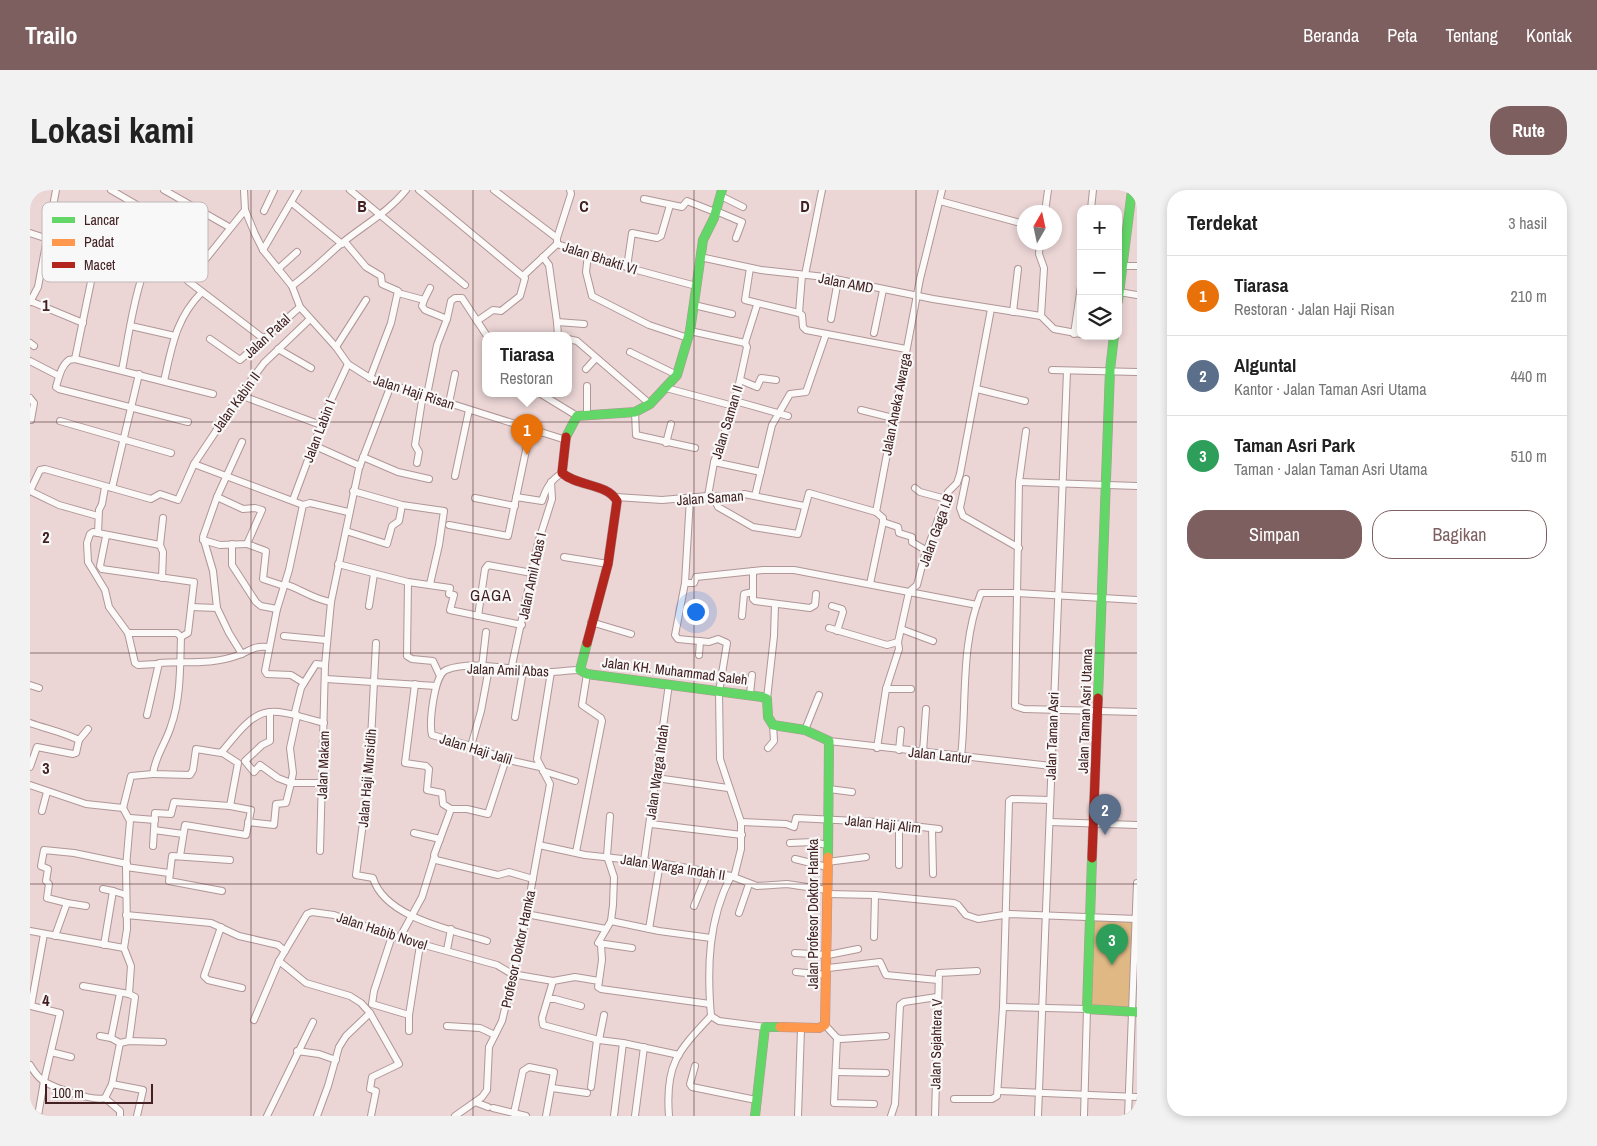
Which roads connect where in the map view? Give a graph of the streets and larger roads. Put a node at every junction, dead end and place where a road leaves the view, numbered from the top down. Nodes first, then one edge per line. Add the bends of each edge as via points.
1 (111, 190) edge
2 (164, 190) edge
3 (274, 190) edge
4 (298, 190) edge
5 (350, 190) edge
6 (406, 190) edge
7 (419, 190) edge
8 (494, 190) edge
9 (570, 190) edge
10 (822, 190) edge
11 (942, 190) edge
12 (1048, 190) edge
13 (1093, 190) edge
14 (1132, 190) edge
15 (245, 191) edge
16 (722, 193) edge
17 (644, 199) dead end
18 (940, 201) junction
19 (132, 202) edge
20 (185, 202) edge
21 (292, 202) junction
22 (670, 205) junction
23 (1046, 205) edge
24 (1091, 205) edge
25 (743, 207) dead end
26 (245, 210) junction
27 (264, 211) dead end
28 (716, 211) junction
29 (208, 215) edge
30 (381, 215) junction
31 (1017, 222) edge
32 (229, 227) junction
33 (30, 233) edge
34 (42, 238) edge
35 (736, 238) dead end
36 (557, 241) junction
37 (343, 243) junction
38 (263, 250) junction
39 (1039, 250) edge
40 (297, 252) dead end
41 (588, 254) junction
42 (208, 256) edge
43 (543, 256) junction
44 (700, 257) junction
45 (42, 260) edge
46 (1122, 261) edge
47 (1137, 266) edge
48 (627, 267) junction
49 (750, 268) junction
50 (1122, 268) edge
51 (278, 269) junction
52 (1018, 269) dead end
53 (524, 275) junction
54 (803, 275) junction
55 (838, 280) junction
56 (91, 282) edge
57 (143, 282) edge
58 (189, 282) edge
59 (465, 285) dead end
60 (292, 286) junction
61 (696, 286) junction
62 (430, 288) dead end
63 (883, 290) junction
64 (202, 292) junction
65 (398, 293) junction
66 (1137, 295) edge
67 (916, 296) junction
68 (1122, 297) edge
69 (31, 299) edge
70 (366, 300) dead end
71 (424, 300) junction
72 (694, 305) junction
73 (757, 305) junction
74 (300, 307) junction
75 (991, 309) junction
76 (1012, 312) junction
77 (799, 313) junction
78 (732, 314) dead end
79 (1042, 316) junction
80 (310, 319) junction
81 (447, 319) junction
82 (831, 319) dead end
83 (478, 321) junction
84 (557, 322) junction
85 (84, 323) junction
86 (584, 324) dead end
87 (131, 326) junction
88 (485, 332) edge
89 (558, 332) edge
90 (874, 333) dead end
91 (826, 334) junction
92 (1077, 334) edge
93 (689, 335) junction
94 (175, 336) junction
95 (210, 339) dead end
96 (264, 339) junction
97 (572, 340) edge
98 (1114, 340) edge
99 (746, 346) junction
100 (336, 347) junction
101 (278, 349) junction
102 (906, 349) junction
103 (630, 352) dead end
104 (596, 358) junction
105 (75, 360) junction
106 (30, 361) edge
107 (348, 364) junction
108 (310, 368) dead end
109 (586, 368) dead end
110 (122, 370) junction
111 (1052, 370) dead end
112 (1110, 370) junction
113 (1067, 371) junction
114 (1137, 372) edge
115 (139, 374) junction
116 (455, 374) dead end
117 (677, 375) junction
118 (59, 376) junction
119 (370, 378) junction
120 (740, 380) junction
121 (776, 380) dead end
122 (164, 381) junction
123 (392, 385) junction
124 (587, 386) dead end
125 (666, 388) junction
126 (977, 389) junction
127 (213, 394) dead end
128 (425, 394) junction
129 (240, 395) junction
130 (546, 397) edge
131 (30, 398) edge
132 (1025, 400) dead end
133 (735, 401) junction
134 (449, 403) junction
135 (650, 404) junction
136 (726, 404) dead end
137 (132, 408) junction
138 (469, 410) junction
139 (861, 410) dead end
140 (634, 412) junction
141 (587, 414) junction
142 (777, 414) junction
143 (577, 416) junction
144 (788, 416) dead end
145 (892, 418) junction
146 (30, 420) edge
147 (60, 421) dead end
148 (188, 422) dead end
149 (671, 424) dead end
150 (321, 425) junction
151 (1026, 431) dead end
152 (529, 436) dead end
153 (124, 439) junction
154 (566, 440) junction
155 (242, 442) dead end
156 (666, 442) junction
157 (313, 445) junction
158 (695, 448) dead end
159 (172, 453) dead end
160 (363, 457) junction
161 (714, 462) junction
162 (416, 463) dead end
163 (194, 464) junction
164 (360, 466) junction
165 (761, 472) junction
166 (562, 473) junction
167 (455, 476) dead end
168 (226, 478) junction
169 (429, 478) dead end
170 (966, 479) dead end
171 (551, 482) junction
172 (1019, 482) junction
173 (1062, 484) junction
174 (1107, 485) junction
175 (1137, 486) edge
176 (109, 487) junction
177 (915, 488) dead end
178 (353, 490) junction
179 (30, 491) edge
180 (217, 496) junction
181 (755, 496) junction
182 (516, 497) junction
183 (616, 497) junction
184 (711, 497) junction
185 (475, 498) dead end
186 (690, 498) junction
187 (946, 499) junction
188 (293, 500) junction
189 (303, 505) junction
190 (402, 505) junction
191 (514, 506) junction
192 (804, 506) junction
193 (348, 512) junction
194 (876, 512) junction
195 (98, 516) junction
196 (163, 518) dead end
197 (883, 522) junction
198 (449, 525) dead end
199 (346, 531) junction
200 (98, 533) junction
201 (106, 536) junction
202 (203, 540) junction
203 (232, 544) junction
204 (247, 544) junction
205 (160, 545) junction
206 (1019, 548) junction
207 (927, 551) junction
208 (564, 556) dead end
209 (338, 564) junction
210 (608, 564) junction
211 (754, 571) junction
212 (532, 573) junction
213 (374, 574) junction
214 (162, 578) junction
215 (408, 582) junction
216 (685, 582) junction
217 (430, 584) junction
218 (870, 584) junction
219 (285, 585) junction
220 (753, 592) junction
221 (909, 592) junction
222 (1017, 593) junction
223 (816, 594) dead end
224 (1058, 596) junction
225 (1102, 600) junction
226 (1137, 600) edge
227 (331, 602) junction
228 (775, 605) junction
229 (977, 605) junction
230 (369, 606) dead end
231 (832, 606) dead end
232 (192, 607) junction
233 (217, 608) junction
234 (277, 609) junction
235 (478, 616) junction
236 (742, 616) dead end
237 (591, 622) junction
238 (522, 624) junction
239 (829, 628) dead end
240 (901, 629) junction
241 (837, 631) junction
242 (486, 632) dead end
243 (128, 633) junction
244 (631, 634) dead end
245 (284, 636) dead end
246 (180, 637) junction
247 (326, 640) junction
248 (700, 640) junction
249 (933, 641) dead end
250 (898, 642) junction
251 (376, 643) dead end
252 (268, 647) junction
253 (242, 654) junction
254 (699, 655) dead end
255 (180, 662) junction
256 (157, 664) junction
257 (325, 665) junction
258 (485, 667) junction
259 (511, 670) junction
260 (523, 671) junction
261 (551, 672) junction
262 (584, 672) junction
263 (752, 675) dead end
264 (440, 676) junction
265 (326, 679) junction
266 (374, 681) junction
267 (304, 683) junction
268 (415, 684) junction
269 (669, 684) junction
270 (30, 686) edge
271 (436, 686) junction
272 (39, 688) dead end
273 (886, 689) junction
274 (912, 689) dead end
275 (719, 692) junction
276 (750, 694) junction
277 (819, 695) dead end
278 (767, 699) junction
279 (1053, 709) junction
280 (926, 710) dead end
281 (1098, 710) junction
282 (270, 712) junction
283 (1137, 712) edge
284 (147, 715) dead end
285 (297, 716) junction
286 (515, 717) dead end
287 (30, 723) edge
288 (324, 723) junction
289 (773, 725) junction
290 (88, 729) dead end
291 (805, 730) junction
292 (902, 730) dead end
293 (80, 740) junction
294 (830, 741) junction
295 (472, 746) junction
296 (768, 748) dead end
297 (876, 748) junction
298 (899, 750) junction
299 (221, 752) junction
300 (924, 752) junction
301 (961, 757) junction
302 (506, 759) junction
303 (1051, 766) junction
304 (30, 767) edge
305 (542, 769) junction
306 (154, 774) junction
307 (656, 778) junction
308 (575, 780) dead end
309 (291, 783) junction
310 (322, 783) junction
311 (30, 785) edge
312 (728, 788) junction
313 (829, 789) junction
314 (46, 792) junction
315 (852, 792) dead end
316 (1050, 800) junction
317 (230, 806) junction
318 (123, 808) junction
319 (451, 809) junction
320 (42, 812) dead end
321 (610, 816) dead end
322 (130, 818) junction
323 (828, 818) junction
324 (155, 820) junction
325 (248, 822) junction
326 (741, 822) junction
327 (1050, 822) junction
328 (650, 824) junction
329 (899, 824) junction
330 (1094, 824) junction
331 (1137, 825) edge
332 (154, 830) junction
333 (414, 833) dead end
334 (184, 834) junction
335 (742, 835) junction
336 (440, 838) junction
337 (790, 843) dead end
338 (539, 845) junction
339 (827, 845) junction
340 (153, 846) dead end
341 (320, 851) dead end
342 (576, 852) junction
343 (180, 856) junction
344 (607, 856) junction
345 (866, 857) dead end
346 (795, 858) dead end
347 (435, 859) junction
348 (230, 860) dead end
349 (644, 861) junction
350 (660, 863) junction
351 (827, 864) junction
352 (899, 865) dead end
353 (127, 866) junction
354 (708, 872) junction
355 (169, 873) junction
356 (933, 874) dead end
357 (733, 877) junction
358 (533, 879) junction
359 (1137, 883) edge
360 (749, 884) junction
361 (103, 889) dead end
362 (113, 891) junction
363 (222, 891) dead end
364 (828, 892) junction
365 (126, 894) junction
366 (875, 895) junction
367 (67, 903) junction
368 (86, 906) dead end
369 (694, 906) dead end
370 (739, 913) dead end
371 (526, 914) junction
372 (1005, 914) junction
373 (126, 915) junction
374 (1046, 915) junction
375 (411, 916) junction
376 (1092, 917) junction
377 (1136, 919) edge
378 (611, 921) junction
379 (221, 927) junction
380 (451, 929) junction
381 (606, 929) junction
382 (648, 929) junction
383 (30, 931) edge
384 (44, 934) junction
385 (55, 936) junction
386 (392, 936) junction
387 (874, 937) dead end
388 (399, 938) junction
389 (711, 938) junction
390 (487, 940) dead end
391 (104, 945) junction
392 (420, 945) junction
393 (601, 945) junction
394 (124, 948) junction
395 (632, 948) dead end
396 (858, 949) dead end
397 (447, 950) junction
398 (285, 951) junction
399 (795, 953) dead end
400 (828, 955) junction
401 (279, 961) junction
402 (33, 970) edge
403 (828, 971) junction
404 (977, 971) dead end
405 (796, 972) dead end
406 (512, 974) junction
407 (939, 976) junction
408 (553, 981) junction
409 (599, 981) junction
410 (83, 986) dead end
411 (242, 988) dead end
412 (120, 993) junction
413 (129, 994) junction
414 (937, 997) junction
415 (548, 999) junction
416 (710, 1004) junction
417 (581, 1006) dead end
418 (1003, 1007) junction
419 (1043, 1008) junction
420 (1087, 1010) junction
421 (1135, 1011) edge
422 (370, 1013) junction
423 (409, 1015) junction
424 (604, 1015) dead end
425 (711, 1016) junction
426 (254, 1020) dead end
427 (313, 1022) dead end
428 (825, 1025) junction
429 (448, 1026) dead end
430 (766, 1027) junction
431 (801, 1029) junction
432 (409, 1031) dead end
433 (495, 1035) junction
434 (100, 1036) dead end
435 (886, 1036) dead end
436 (111, 1038) junction
437 (837, 1038) junction
438 (598, 1040) junction
439 (129, 1041) junction
440 (163, 1042) dead end
441 (623, 1043) junction
442 (120, 1044) junction
443 (644, 1046) junction
444 (297, 1051) junction
445 (51, 1052) junction
446 (679, 1055) junction
447 (71, 1057) dead end
448 (336, 1060) junction
449 (30, 1065) edge
450 (695, 1066) dead end
451 (836, 1072) junction
452 (886, 1073) dead end
453 (44, 1081) junction
454 (112, 1084) junction
455 (552, 1088) junction
456 (998, 1091) junction
457 (1039, 1092) junction
458 (1086, 1094) junction
459 (1129, 1096) junction
460 (1137, 1097) edge
461 (105, 1098) junction
462 (954, 1099) dead end
463 (756, 1100) junction
464 (475, 1102) junction
465 (874, 1104) dead end
466 (514, 1113) junction
467 (38, 1116) edge
468 (120, 1116) edge
469 (137, 1116) edge
470 (267, 1116) edge
471 (317, 1116) edge
472 (371, 1116) edge
473 (455, 1116) edge
474 (526, 1116) edge
475 (546, 1116) edge
476 (614, 1116) edge
477 (635, 1116) edge
478 (669, 1116) edge
479 (755, 1116) edge
480 (798, 1116) edge
481 (891, 1116) edge
482 (934, 1116) edge
483 (1038, 1116) edge
484 (1084, 1116) edge
485 (1128, 1116) edge

1 - 19 street
2 - 20 street
3 - 27 street
4 - 21 street
5 - 30 street
6 - 30 street
7 - 53 street
8 - 36 street, Jalan Bhakti VI
9 - 36 street
10 - 54 street
11 - 18 street
12 - 23 street
13 - 24 street
14 - 46 street
15 - 26 street, Jalan Haji Risan
16 - 25 street
16 - 28 street
17 - 22 street
18 - 31 street
18 - 67 street
21 - 37 street
21 - 38 street
22 - 28 street via 682,207 687,202
22 - 48 street via 662,236 632,233
26 - 32 street
26 - 38 street, Jalan Haji Risan
28 - 35 street via 742,222
28 - 44 street via 703,240
29 - 32 street
30 - 37 street
30 - 59 street
32 - 42 street
33 - 34 street
36 - 41 street, Jalan Bhakti VI
36 - 43 street
37 - 60 street
37 - 65 street via 366,267 381,276 382,284
38 - 51 street, Jalan Haji Risan
39 - 79 street via 1044,268
40 - 51 street
41 - 48 street, Jalan Bhakti VI
41 - 93 street via 588,285 595,298 649,325
43 - 53 street
43 - 84 street via 549,265
44 - 49 street, Jalan AMD
44 - 61 street
45 - 69 street via 38,287
47 - 50 street
48 - 61 street, Jalan Bhakti VI
49 - 54 street, Jalan AMD
49 - 73 street via 743,298
51 - 60 street, Jalan Haji Risan
52 - 76 street
53 - 83 street via 525,284 520,296 501,311 493,310
54 - 55 street, Jalan AMD
54 - 77 street
55 - 63 street, Jalan AMD
55 - 82 street
56 - 85 street
57 - 87 street
58 - 64 street
60 - 74 street, Jalan Haji Risan
61 - 72 street
62 - 71 street
63 - 67 street, Jalan AMD
63 - 90 street
64 - 94 street via 183,314
64 - 96 street
65 - 71 street
65 - 119 street via 391,323
66 - 68 street
67 - 75 street, Jalan AMD
67 - 102 street, Jalan Aneka Awarga
69 - 85 street
70 - 100 street
71 - 81 street via 422,306 425,310
72 - 78 street
72 - 93 street
73 - 77 street
73 - 99 street, Jalan Saman II
74 - 80 street, Jalan Haji Risan
74 - 96 street, Jalan Patal
75 - 76 street, Jalan AMD
75 - 126 street, Jalan Gaga I.B
76 - 79 street, Jalan AMD
77 - 91 street via 804,329
79 - 92 street via 1054,329
80 - 100 street, Jalan Haji Risan
80 - 101 street, Jalan Kabin II
81 - 83 street via 450,301 461,298
81 - 128 street
83 - 88 street
84 - 86 street
84 - 89 street
85 - 105 street
87 - 94 street
87 - 110 street
91 - 102 street
91 - 142 street via 806,392 790,394
93 - 99 street
93 - 117 street
94 - 122 street
95 - 96 street, Jalan Patal via 240,360
97 - 104 street
98 - 112 street, Jalan Taman Asri Utama
99 - 120 street, Jalan Saman II
100 - 107 street, Jalan Haji Risan
101 - 108 street
101 - 129 street, Jalan Kabin II
102 - 145 street, Jalan Aneka Awarga
103 - 117 street
104 - 109 street
104 - 135 street
105 - 110 street
105 - 118 street via 65,363
106 - 118 street
107 - 119 street, Jalan Haji Risan
107 - 150 street, Jalan Labin I
110 - 115 street
111 - 113 street
112 - 113 street
112 - 114 street
112 - 174 street, Jalan Taman Asri Utama
113 - 173 street, Jalan Taman Asri
115 - 122 street
115 - 137 street
116 - 134 street
117 - 125 street
118 - 137 street via 56,387 59,389
119 - 123 street, Jalan Haji Risan
120 - 121 street via 757,387 761,378
120 - 133 street, Jalan Saman II
122 - 127 street
123 - 128 street, Jalan Haji Risan
123 - 160 street, Jalan Makam
124 - 141 street
125 - 135 street
125 - 136 street
126 - 132 street
126 - 187 street, Jalan Gaga I.B via 960,474
128 - 134 street, Jalan Haji Risan
128 - 162 street via 414,445 419,452
129 - 150 street
129 - 163 street, Jalan Kabin II
130 - 143 street
131 - 146 street via 34,403
133 - 142 street
133 - 161 street, Jalan Saman II
134 - 138 street, Jalan Haji Risan
135 - 140 street
137 - 148 street
137 - 153 street
138 - 154 street, Jalan Haji Risan
138 - 167 street
139 - 145 street
140 - 141 street
140 - 156 street via 636,435
141 - 143 street
142 - 144 street
142 - 165 street
143 - 154 street
145 - 194 street, Jalan Aneka Awarga
147 - 153 street
149 - 156 street
150 - 157 street, Jalan Labin I
151 - 172 street
152 - 182 street
153 - 159 street
153 - 176 street
154 - 166 street
155 - 168 street
156 - 158 street
157 - 164 street
157 - 188 street, Jalan Labin I
160 - 164 street, Jalan Makam
160 - 169 street via 398,472
161 - 165 street
161 - 184 street, Jalan Saman II
163 - 168 street
163 - 176 street, Jalan Kabin II via 176,500 160,494 151,499
164 - 178 street, Jalan Makam
165 - 181 street
166 - 171 street
166 - 183 street via 576,484 599,488
168 - 180 street
168 - 188 street
170 - 206 street via 960,508 963,516
171 - 182 street via 542,501
171 - 212 street, Jalan Amil Abas I via 552,499
172 - 173 street
172 - 206 street
173 - 174 street
173 - 224 street, Jalan Taman Asri
174 - 175 street
174 - 225 street, Jalan Taman Asri Utama
176 - 179 street via 42,468
176 - 195 street
177 - 187 street
178 - 190 street
178 - 193 street, Jalan Makam
179 - 195 street via 59,505
180 - 202 street
180 - 204 street via 243,510 262,510
181 - 184 street, Jalan Saman
181 - 192 street, Jalan Saman
182 - 191 street
183 - 186 street, Jalan Saman
183 - 210 street
184 - 186 street, Jalan Saman
184 - 192 street via 718,507 753,527 798,534
185 - 191 street
186 - 216 street
187 - 207 street, Jalan Gaga I.B
188 - 189 street
189 - 193 street via 310,503
189 - 219 street
190 - 199 street via 399,521 392,526 387,544
190 - 217 street via 444,511
191 - 198 street via 510,533 505,537
192 - 194 street via 809,493
193 - 199 street, Jalan Makam
194 - 197 street
195 - 200 street
196 - 205 street
197 - 207 street via 898,527 899,533 912,537 912,542
197 - 218 street
199 - 209 street, Jalan Makam
200 - 201 street
200 - 243 street via 92,532 89,537 88,562 105,590 109,607
201 - 205 street
201 - 214 street via 102,569
202 - 203 street via 220,545
202 - 233 street via 212,570
203 - 204 street
203 - 234 street via 232,565 256,602
204 - 219 street via 266,551 263,579
205 - 214 street via 163,552
206 - 222 street
207 - 221 street, Jalan Gaga I.B via 917,585
208 - 210 street
209 - 213 street
209 - 227 street, Jalan Makam
210 - 237 street
211 - 216 street via 696,577 694,583
211 - 218 street via 794,570 850,583
211 - 220 street
212 - 235 street via 488,565
212 - 238 street, Jalan Amil Abas I
213 - 215 street
213 - 230 street
214 - 232 street via 194,582
215 - 217 street
215 - 264 street via 407,656 434,661
216 - 248 street via 675,635
217 - 235 street via 450,588 449,594 454,595 450,610
218 - 221 street
219 - 227 street via 304,590 311,598
219 - 234 street
220 - 228 street via 754,600
220 - 236 street via 744,594
221 - 229 street
221 - 240 street, Jalan Gaga I.B
222 - 224 street
222 - 229 street via 983,592
222 - 279 street via 1015,706
223 - 228 street via 813,607
224 - 225 street
224 - 279 street, Jalan Taman Asri
225 - 226 street
225 - 281 street, Jalan Taman Asri Utama
227 - 247 street, Jalan Makam
228 - 278 street
229 - 301 street via 965,656
231 - 241 street via 843,611
232 - 233 street
232 - 246 street via 188,633
233 - 253 street
234 - 252 street
235 - 238 street
237 - 244 street
237 - 262 street
238 - 259 street, Jalan Amil Abas I
239 - 241 street
240 - 249 street
240 - 250 street, Jalan Gaga I.B
241 - 250 street via 887,645
242 - 258 street
243 - 246 street via 177,633
243 - 256 street via 135,663
245 - 247 street
246 - 255 street
247 - 257 street, Jalan Makam
248 - 254 street
248 - 275 street via 718,639 728,646
250 - 273 street, Jalan Gaga I.B via 899,649
251 - 266 street, Jalan Haji Mursidih
252 - 253 street via 257,646
252 - 267 street via 265,673 291,675
253 - 255 street via 212,663
255 - 256 street
255 - 306 street via 179,698
256 - 284 street
257 - 265 street, Jalan Makam
257 - 267 street via 316,664
258 - 259 street, Jalan Amil Abas
258 - 264 street, Jalan Amil Abas via 445,670
258 - 295 street via 481,710
259 - 260 street, Jalan Amil Abas
260 - 261 street, Jalan Amil Abas
260 - 286 street
261 - 262 street, Jalan Amil Abas
261 - 305 street, Profesor Doktor Hamka via 537,752
262 - 269 street, Jalan KH. Muhammad Saleh
262 - 342 street via 582,705 602,721
263 - 276 street
264 - 271 street
265 - 266 street
265 - 288 street, Jalan Makam
266 - 268 street
266 - 375 street, Jalan Haji Mursidih via 369,778 356,875 373,878 387,899
267 - 285 street via 295,712
268 - 271 street
268 - 319 street via 406,763 429,769 427,790 442,793 443,804
269 - 275 street, Jalan KH. Muhammad Saleh
269 - 307 street, Jalan Warga Indah
270 - 272 street
271 - 295 street, Jalan Haji Jalil via 431,733
273 - 274 street
273 - 297 street, Jalan Gaga I.B
275 - 276 street, Jalan KH. Muhammad Saleh
275 - 312 street via 720,759
276 - 278 street, Jalan KH. Muhammad Saleh
277 - 291 street
278 - 289 street via 768,717
279 - 281 street
279 - 303 street, Jalan Taman Asri
280 - 300 street
281 - 283 street
281 - 330 street, Jalan Taman Asri Utama
282 - 285 street
282 - 299 street via 256,715
282 - 309 street via 270,742 245,761 254,772 260,765
285 - 288 street
285 - 309 street via 290,748
287 - 293 street
288 - 310 street, Jalan Makam
289 - 291 street
289 - 296 street via 774,742
290 - 293 street
291 - 294 street
292 - 298 street
293 - 304 street via 76,753 71,754 37,747
294 - 297 street, Jalan Lantur
294 - 313 street, Jalan Profesor Doktor Hamka
295 - 302 street, Jalan Haji Jalil
297 - 298 street, Jalan Lantur
298 - 300 street, Jalan Lantur
299 - 306 street via 196,750 193,770 187,776
299 - 317 street via 238,763
300 - 301 street, Jalan Lantur
301 - 303 street, Jalan Lantur
302 - 305 street, Jalan Haji Jalil
302 - 319 street via 488,814
303 - 316 street, Jalan Taman Asri
305 - 308 street, Jalan Haji Jalil
305 - 338 street, Profesor Doktor Hamka via 550,784
306 - 318 street via 131,776
307 - 312 street
307 - 328 street, Jalan Warga Indah
309 - 310 street
309 - 325 street via 286,803 276,804 274,825
310 - 341 street, Jalan Makam
311 - 314 street
312 - 326 street
313 - 315 street
313 - 323 street, Jalan Profesor Doktor Hamka
314 - 318 street via 86,804
314 - 320 street
316 - 327 street
316 - 372 street, Jalan Taman Asri via 1010,800
317 - 324 street via 175,801 171,814 155,813
317 - 325 street via 251,810
318 - 322 street
319 - 336 street
321 - 344 street
322 - 324 street
322 - 353 street
323 - 326 street, Jalan Haji Alim via 796,818 794,827
323 - 329 street, Jalan Haji Alim
323 - 339 street, Jalan Profesor Doktor Hamka
324 - 332 street
325 - 334 street via 244,836 186,825
326 - 335 street
327 - 330 street
327 - 374 street
328 - 335 street
328 - 349 street, Jalan Warga Indah
329 - 352 street
329 - 356 street, Jalan Haji Alim via 935,829
330 - 331 street
330 - 376 street, Jalan Taman Asri Utama
332 - 334 street
332 - 340 street
333 - 336 street
334 - 343 street
335 - 357 street
336 - 347 street
337 - 339 street
338 - 342 street, Jalan Warga Indah II
338 - 358 street, Profesor Doktor Hamka
339 - 351 street, Jalan Profesor Doktor Hamka
342 - 344 street, Jalan Warga Indah II
343 - 348 street
343 - 355 street via 172,856
344 - 349 street, Jalan Warga Indah II
344 - 378 street via 614,883
345 - 351 street
346 - 351 street
347 - 358 street
347 - 375 street via 422,897
349 - 350 street, Jalan Warga Indah II
350 - 354 street, Jalan Warga Indah II
350 - 382 street
351 - 364 street, Jalan Profesor Doktor Hamka
353 - 355 street
353 - 365 street
353 - 367 street via 74,853 44,850 40,866 48,869 47,898
354 - 357 street, Jalan Warga Indah II
354 - 369 street
355 - 363 street via 169,881
357 - 360 street, Jalan Warga Indah II
357 - 389 street via 720,898
358 - 371 street, Profesor Doktor Hamka
359 - 377 street
360 - 364 street, Jalan Warga Indah II via 786,884
360 - 370 street
361 - 362 street
362 - 365 street
362 - 391 street
364 - 366 street, Jalan Warga Indah II
364 - 400 street, Jalan Profesor Doktor Hamka
365 - 373 street
366 - 372 street, Jalan Warga Indah II via 954,903 966,915 978,919
366 - 387 street
367 - 368 street
367 - 385 street
371 - 381 street
371 - 406 street, Profesor Doktor Hamka
372 - 374 street, Jalan Warga Indah II
372 - 418 street, Jalan Taman Asri
373 - 379 street via 182,918 212,922
373 - 394 street
374 - 376 street, Jalan Warga Indah II
374 - 419 street
375 - 380 street
375 - 388 street
376 - 377 street, Jalan Warga Indah II
376 - 420 street, Jalan Taman Asri Utama
377 - 421 street
378 - 381 street
378 - 382 street
379 - 398 street via 239,936 273,943
379 - 411 street via 204,976 208,980
380 - 390 street
380 - 397 street
381 - 393 street via 598,943
382 - 389 street
383 - 384 street
384 - 385 street
384 - 402 street
385 - 391 street
386 - 388 street, Jalan Habib Novel
386 - 398 street, Jalan Habib Novel via 334,915 312,912 307,914
386 - 423 street via 372,1004
388 - 392 street, Jalan Habib Novel
389 - 416 street
391 - 394 street
392 - 397 street, Jalan Habib Novel
392 - 423 street
393 - 395 street
393 - 409 street
394 - 413 street via 131,966
396 - 400 street
397 - 406 street, Jalan Habib Novel via 497,965
398 - 401 street, Jalan Habib Novel
399 - 400 street
400 - 403 street, Jalan Profesor Doktor Hamka
401 - 422 street via 306,983 350,996
401 - 426 street, Jalan Habib Novel
402 - 445 street via 38,977 32,1006 60,1012
403 - 405 street
403 - 407 street via 879,962 886,975
403 - 428 street, Jalan Profesor Doktor Hamka
404 - 407 street
406 - 408 street, Jalan Habib Novel
406 - 433 street, Profesor Doktor Hamka via 502,1021
407 - 414 street, Jalan Sejahtera V
408 - 409 street, Jalan Habib Novel via 575,977
408 - 415 street
409 - 416 street via 598,987 602,989
410 - 412 street
412 - 413 street
412 - 436 street
413 - 439 street via 135,997
414 - 481 street via 900,1005 895,1104
414 - 482 street, Jalan Sejahtera V
415 - 417 street
415 - 438 street via 541,1022 544,1025
416 - 425 street
418 - 419 street
418 - 456 street, Jalan Taman Asri
419 - 420 street
419 - 457 street
420 - 421 street
420 - 458 street, Jalan Taman Asri Utama
421 - 459 street
422 - 448 street via 346,1036
422 - 472 street via 399,1064 372,1077 370,1089 376,1091
423 - 432 street
424 - 438 street
425 - 430 street via 719,1021
425 - 446 street
427 - 444 street
428 - 431 street
428 - 437 street
429 - 433 street via 480,1028
430 - 431 street
430 - 463 street
431 - 480 street
433 - 464 street, Profesor Doktor Hamka via 487,1058 487,1090
434 - 436 street
435 - 437 street
436 - 442 street
437 - 451 street
438 - 441 street
438 - 455 street via 589,1090
439 - 440 street
439 - 442 street
441 - 443 street
441 - 476 street
442 - 454 street
443 - 446 street
443 - 477 street
444 - 448 street
444 - 470 street
445 - 447 street
445 - 453 street
446 - 478 street via 668,1080
448 - 471 street
449 - 453 street
450 - 463 street via 692,1087
451 - 452 street
451 - 465 street via 834,1103
453 - 461 street via 84,1096
453 - 467 street
454 - 461 street
454 - 469 street via 144,1090
455 - 466 street via 553,1071 524,1069
455 - 475 street
456 - 457 street
456 - 462 street via 998,1096 992,1099
457 - 458 street
457 - 483 street
458 - 459 street
458 - 484 street, Jalan Taman Asri Utama
459 - 460 street
459 - 485 street
461 - 468 street via 120,1111
463 - 479 street
464 - 466 street
464 - 473 street, Profesor Doktor Hamka
466 - 474 street

